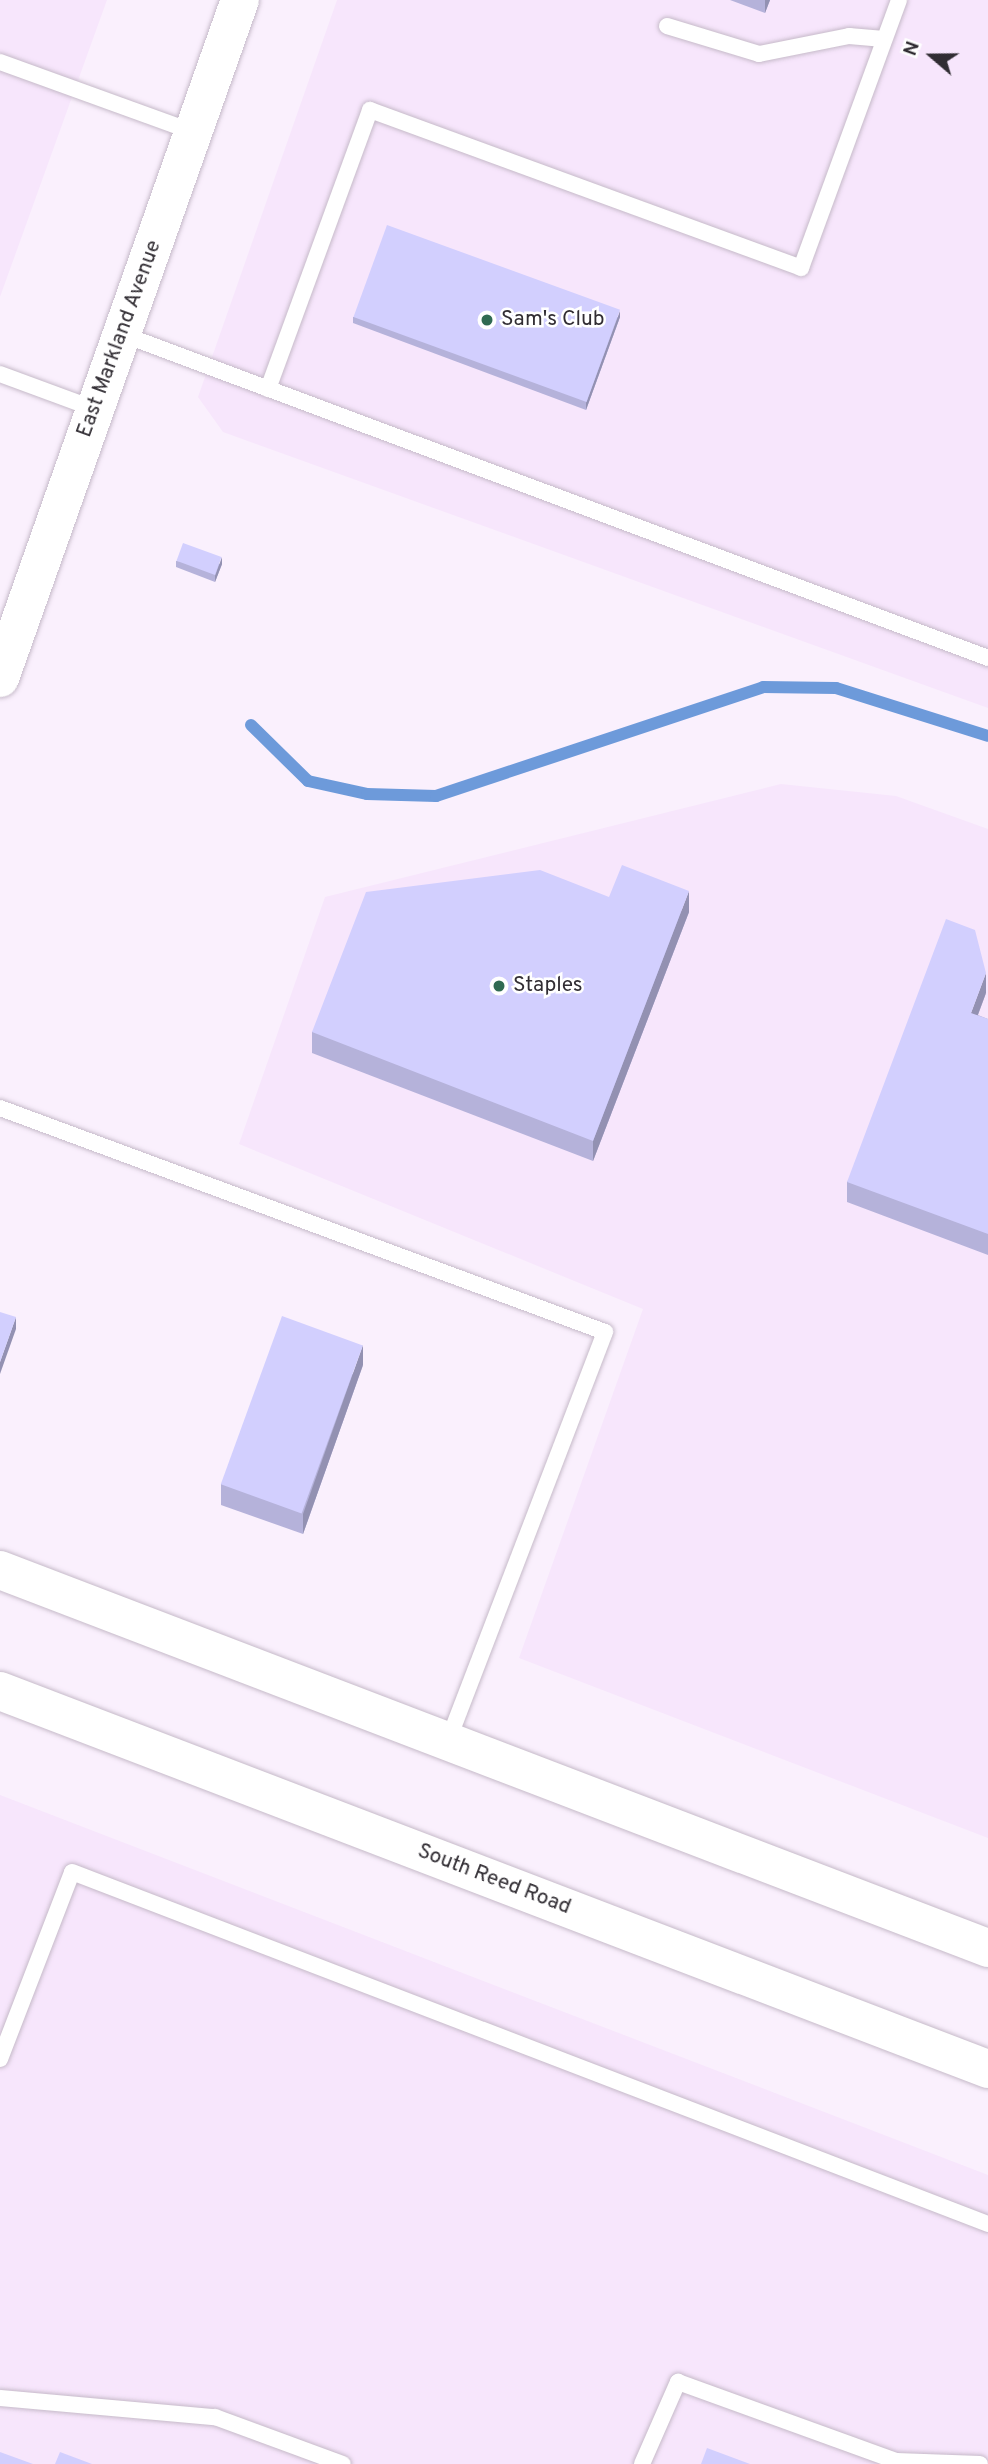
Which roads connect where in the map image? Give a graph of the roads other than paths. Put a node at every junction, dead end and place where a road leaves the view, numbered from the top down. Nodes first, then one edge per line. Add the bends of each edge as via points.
1 (240, 0) edge
2 (899, 0) edge
3 (667, 26) dead end
4 (884, 39) junction
5 (0, 62) edge
6 (193, 132) junction
7 (122, 334) junction
8 (0, 374) edge
9 (268, 389) junction
10 (95, 409) junction
11 (988, 659) edge
12 (0, 678) edge
13 (0, 1108) edge
14 (0, 1570) edge
15 (0, 1690) edge
16 (448, 1741) junction
17 (988, 1948) edge
18 (0, 2059) edge
19 (988, 2069) edge
20 (988, 2224) edge
21 (0, 2398) edge
22 (343, 2464) edge
23 (642, 2464) edge
24 (980, 2464) edge

1 - 6 main road, East Markland Avenue
2 - 4 lane
3 - 4 lane via 759,54 849,36
4 - 9 lane via 801,268 370,110
5 - 6 lane
6 - 7 main road, East Markland Avenue
7 - 9 lane
7 - 10 main road, East Markland Avenue
8 - 10 lane
9 - 11 lane
10 - 12 main road, East Markland Avenue
13 - 16 lane via 605,1332
14 - 16 main road
15 - 19 main road, South Reed Road
16 - 17 main road
18 - 20 lane via 72,1872
21 - 22 lane via 215,2417
23 - 24 lane via 678,2382 897,2461

